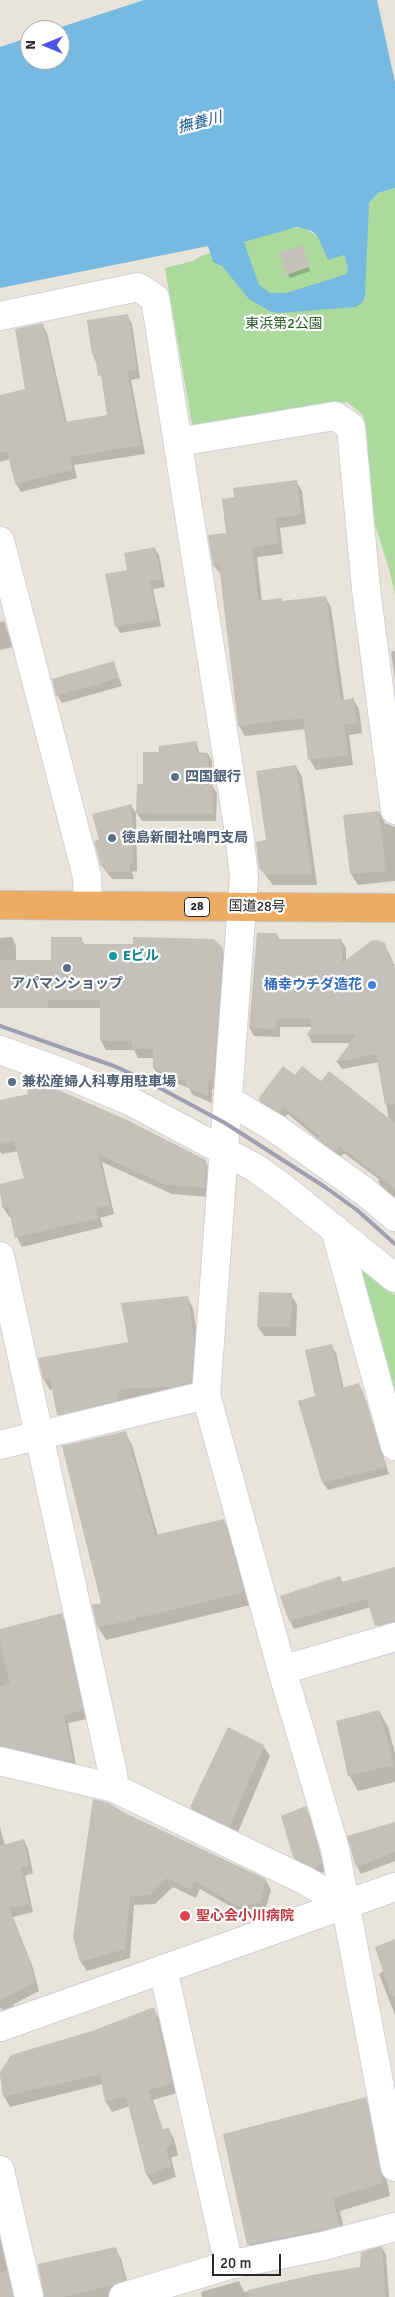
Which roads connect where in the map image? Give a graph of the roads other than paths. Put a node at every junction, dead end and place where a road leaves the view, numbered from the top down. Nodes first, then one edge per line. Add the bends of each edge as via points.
1 (0, 316) edge
2 (178, 442) junction
3 (0, 541) edge
4 (395, 810) edge
5 (0, 905) edge
6 (88, 905) junction
7 (242, 908) junction
8 (395, 908) edge
9 (0, 1050) edge
10 (228, 1100) junction
11 (222, 1150) junction
12 (395, 1217) edge
13 (335, 1229) junction
14 (0, 1256) edge
15 (395, 1278) edge
16 (206, 1395) junction
17 (38, 1436) junction
18 (0, 1445) edge
19 (395, 1446) edge
20 (395, 1637) edge
21 (282, 1670) junction
22 (0, 1761) edge
23 (114, 1788) junction
24 (395, 1887) edge
25 (346, 1904) junction
26 (163, 1969) junction
27 (0, 2027) edge
28 (387, 2078) edge
29 (395, 2167) edge
30 (0, 2170) edge
31 (395, 2227) edge
32 (229, 2265) junction
33 (29, 2297) edge
34 (123, 2297) edge

1 - 2 street via 138,287 155,298
2 - 4 street via 334,416 351,427 366,589
2 - 7 street via 239,832 244,877
3 - 6 street via 87,876
5 - 6 highway, 国道28号 / 28
6 - 7 highway, 国道28号 / 28
7 - 8 highway, 国道28号 / 28
7 - 10 street
9 - 11 street via 122,1098
10 - 11 street
10 - 12 street via 276,1128
11 - 13 street via 282,1186
11 - 16 street
13 - 15 street
13 - 19 street
14 - 17 street
16 - 17 street
16 - 21 street
17 - 18 street
17 - 23 street
20 - 21 street
21 - 25 street via 335,1848
22 - 23 street
23 - 25 street via 304,1880
24 - 25 street
25 - 26 street
25 - 28 street
26 - 27 street
26 - 32 street
28 - 29 street
30 - 33 street
31 - 32 street
32 - 34 street

